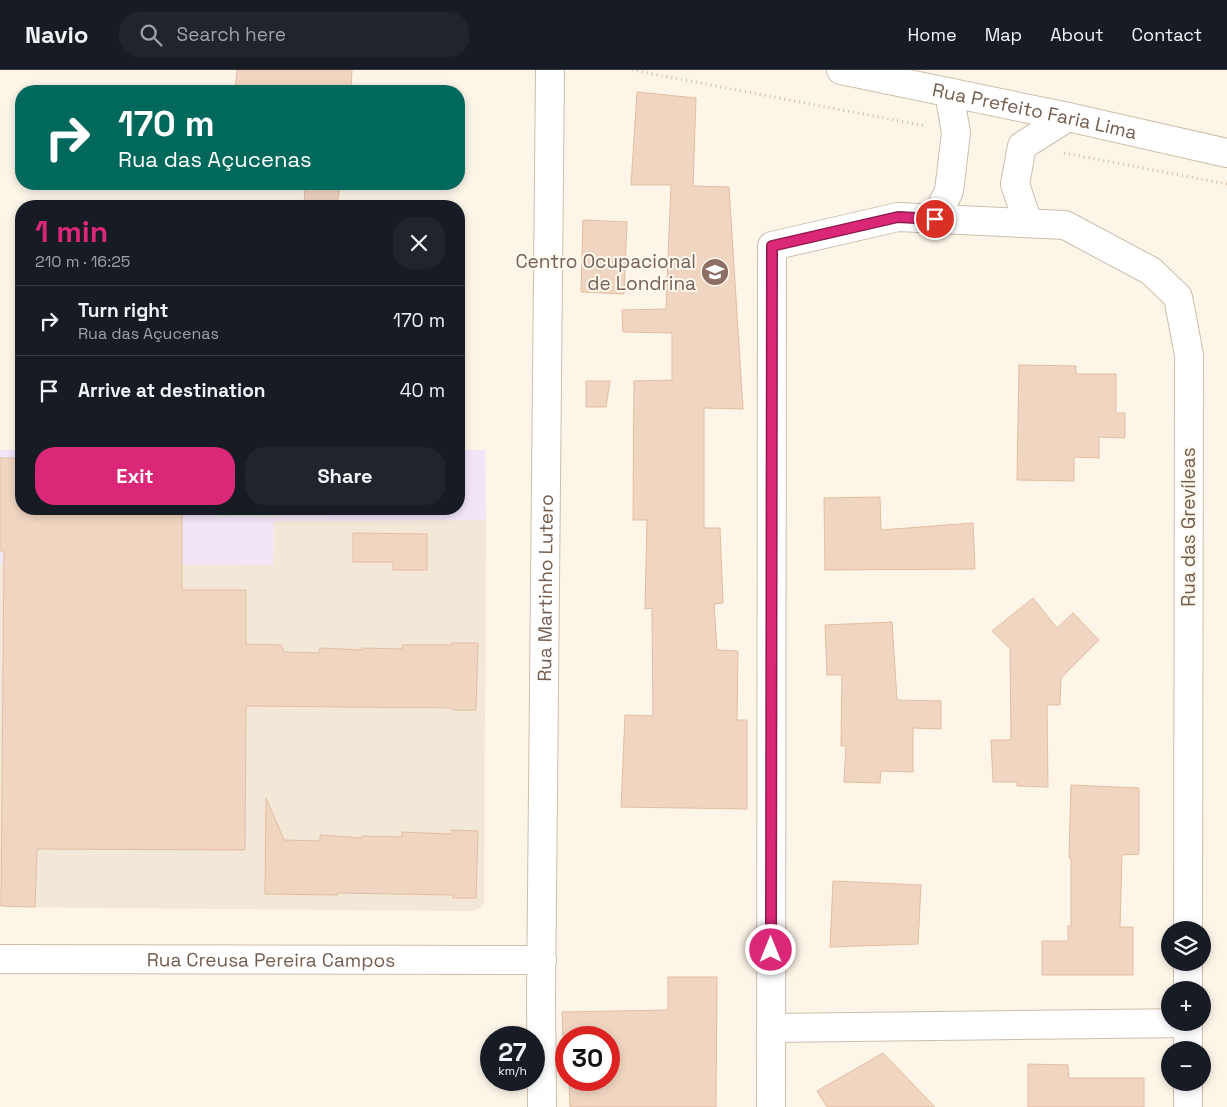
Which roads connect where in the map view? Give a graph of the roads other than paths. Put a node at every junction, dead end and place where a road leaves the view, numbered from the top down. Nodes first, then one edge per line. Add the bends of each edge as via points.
1 (550, 70) edge
2 (841, 70) edge
3 (949, 92) junction
4 (1068, 117) junction
5 (1222, 147) edge
6 (935, 219) junction
7 (1028, 223) junction
8 (1188, 921) edge
9 (0, 959) edge
10 (542, 960) junction
11 (1161, 1023) edge
12 (771, 1028) junction
13 (1188, 1091) edge
14 (542, 1107) edge
15 (771, 1107) edge
16 (1188, 1107) edge

1 - 10 street, Rua Martinho Lutero
2 - 3 street, Rua Prefeito Faria Lima
3 - 4 street, Rua Prefeito Faria Lima
3 - 6 street via 956,133 949,191
4 - 5 street, Rua Prefeito Faria Lima
4 - 7 street via 1022,146 1015,184
6 - 7 street, Rua das Grevíleas
6 - 12 street, Rua das Grevíleas via 898,217 772,246
7 - 8 street, Rua das Grevíleas via 1065,224 1151,271 1178,297 1189,355
9 - 10 street, Rua Creusa Pereira Campos
10 - 14 street, Rua Martinho Lutero
11 - 12 street
12 - 15 street
13 - 16 street

